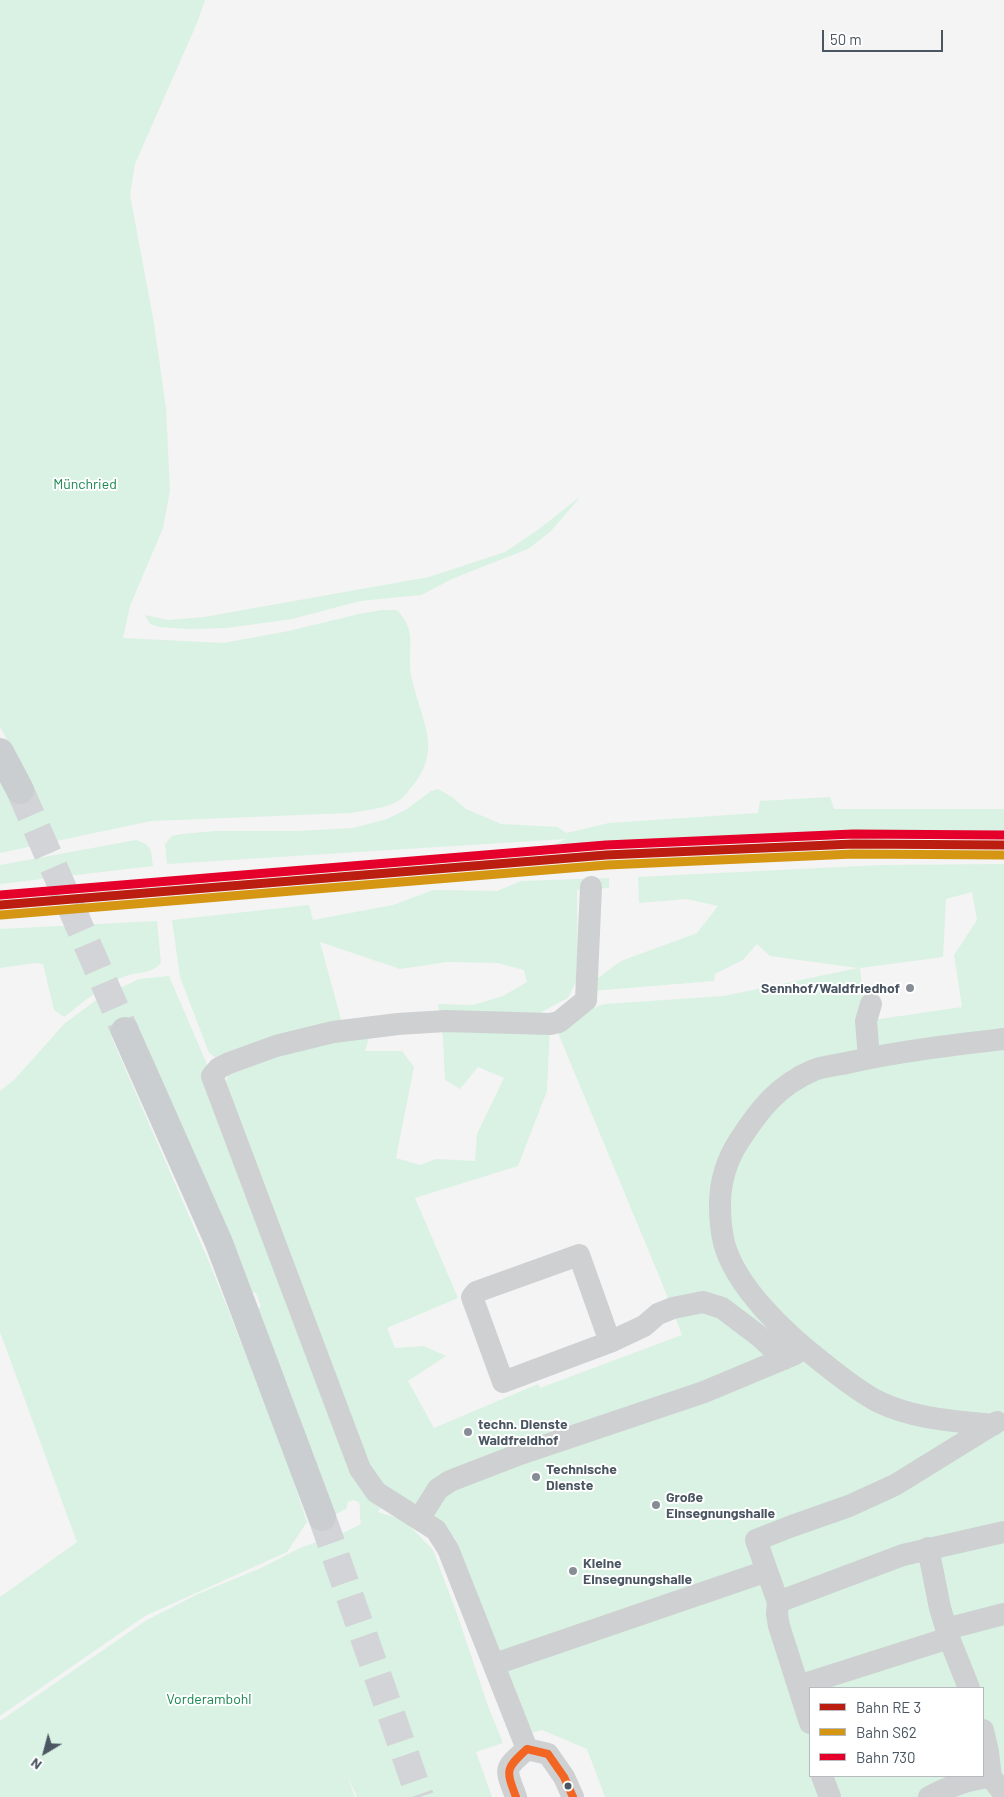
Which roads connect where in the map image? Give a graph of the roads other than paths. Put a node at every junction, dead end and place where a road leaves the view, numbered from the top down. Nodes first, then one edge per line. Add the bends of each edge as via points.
1 (0, 752) edge
2 (20, 790) tunnel mouth
3 (591, 887) dead end
4 (870, 1004) dead end
5 (124, 1031) tunnel mouth
6 (1004, 1039) edge
7 (869, 1058) junction
8 (610, 1342) junction
9 (805, 1350) junction
10 (784, 1359) junction
11 (998, 1421) edge
12 (322, 1517) tunnel mouth
13 (419, 1519) junction
14 (1004, 1532) edge
15 (928, 1548) junction
16 (767, 1571) junction
17 (778, 1602) junction
18 (1004, 1614) edge
19 (948, 1634) junction
20 (495, 1664) junction
21 (798, 1686) junction
22 (969, 1687) edge
23 (809, 1720) edge
24 (984, 1734) edge
25 (528, 1749) junction
26 (822, 1777) edge
27 (997, 1785) edge
28 (516, 1797) edge
29 (573, 1797) edge
30 (830, 1797) edge
31 (929, 1797) edge

1 - 2 main road
3 - 13 lane via 586,1000 559,1022 446,1021 333,1032 276,1046 229,1063 212,1076 360,1469 376,1492
4 - 7 lane via 866,1021
5 - 12 main road via 219,1244
6 - 7 lane
7 - 9 lane via 815,1070 779,1091 759,1111 726,1164 720,1192 720,1226 725,1245 737,1273 765,1310
8 - 8 lane via 503,1382 472,1297 476,1292 579,1255
8 - 10 lane via 644,1326 658,1314 703,1302 722,1308
9 - 10 lane
9 - 11 lane via 879,1402 916,1415
10 - 13 lane via 704,1392 450,1481 438,1490
11 - 16 lane via 895,1485 849,1506 756,1540
13 - 20 lane via 436,1530 448,1549
14 - 15 lane
15 - 17 lane
15 - 19 lane
16 - 17 lane
16 - 20 lane
17 - 21 lane via 779,1626
18 - 19 lane
19 - 21 lane
19 - 22 lane
20 - 25 lane
21 - 23 lane
24 - 27 lane
25 - 28 lane via 509,1765 507,1775
25 - 29 lane via 548,1754 564,1776
26 - 30 lane
27 - 31 lane via 976,1778

